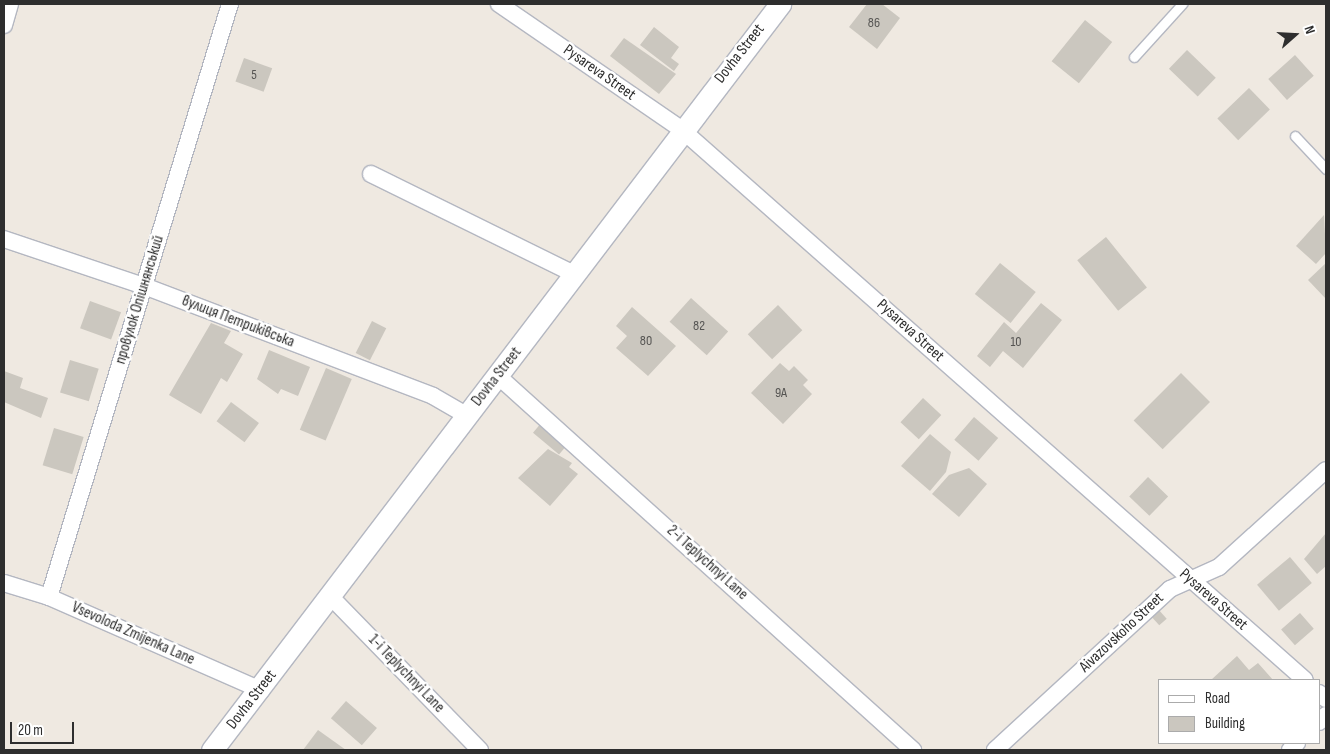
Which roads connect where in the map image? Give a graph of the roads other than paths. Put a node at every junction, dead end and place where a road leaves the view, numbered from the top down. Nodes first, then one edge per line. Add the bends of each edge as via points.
1 (10, 4) edge
2 (230, 4) edge
3 (499, 4) edge
4 (780, 4) edge
5 (1182, 4) edge
6 (4, 26) edge
7 (1134, 57) dead end
8 (681, 129) junction
9 (1295, 136) dead end
10 (1326, 169) edge
11 (371, 174) dead end
12 (4, 239) edge
13 (574, 274) junction
14 (144, 286) junction
15 (498, 376) junction
16 (467, 416) junction
17 (1326, 470) edge
18 (1191, 580) junction
19 (4, 583) edge
20 (49, 597) junction
21 (331, 597) junction
22 (1304, 679) edge
23 (261, 690) junction
24 (212, 750) edge
25 (480, 750) edge
26 (913, 750) edge
27 (995, 750) edge

1 - 6 street
2 - 14 street, провулок Опішнянський
3 - 8 street, Pysareva Street
4 - 8 street, Dovha Street
5 - 7 lane
8 - 13 street, Dovha Street
8 - 18 street, Pysareva Street
9 - 10 lane
11 - 13 street
12 - 14 street, вулиця Петриківська
13 - 15 street, Dovha Street
14 - 16 street, вулиця Петриківська via 433,396
14 - 20 street, провулок Опішнянський
15 - 16 street, Dovha Street
15 - 26 street, 2-i Teplychnyi Lane
16 - 21 street, Dovha Street
17 - 18 street, Aivazovskoho Street via 1220,567
18 - 22 street, Pysareva Street
18 - 27 street, Aivazovskoho Street via 1170,589
19 - 20 street, Vsevoloda Zmijenka Lane
20 - 23 street, Vsevoloda Zmijenka Lane
21 - 23 street, Dovha Street
21 - 25 street, 1-i Teplychnyi Lane
23 - 24 street, Dovha Street

